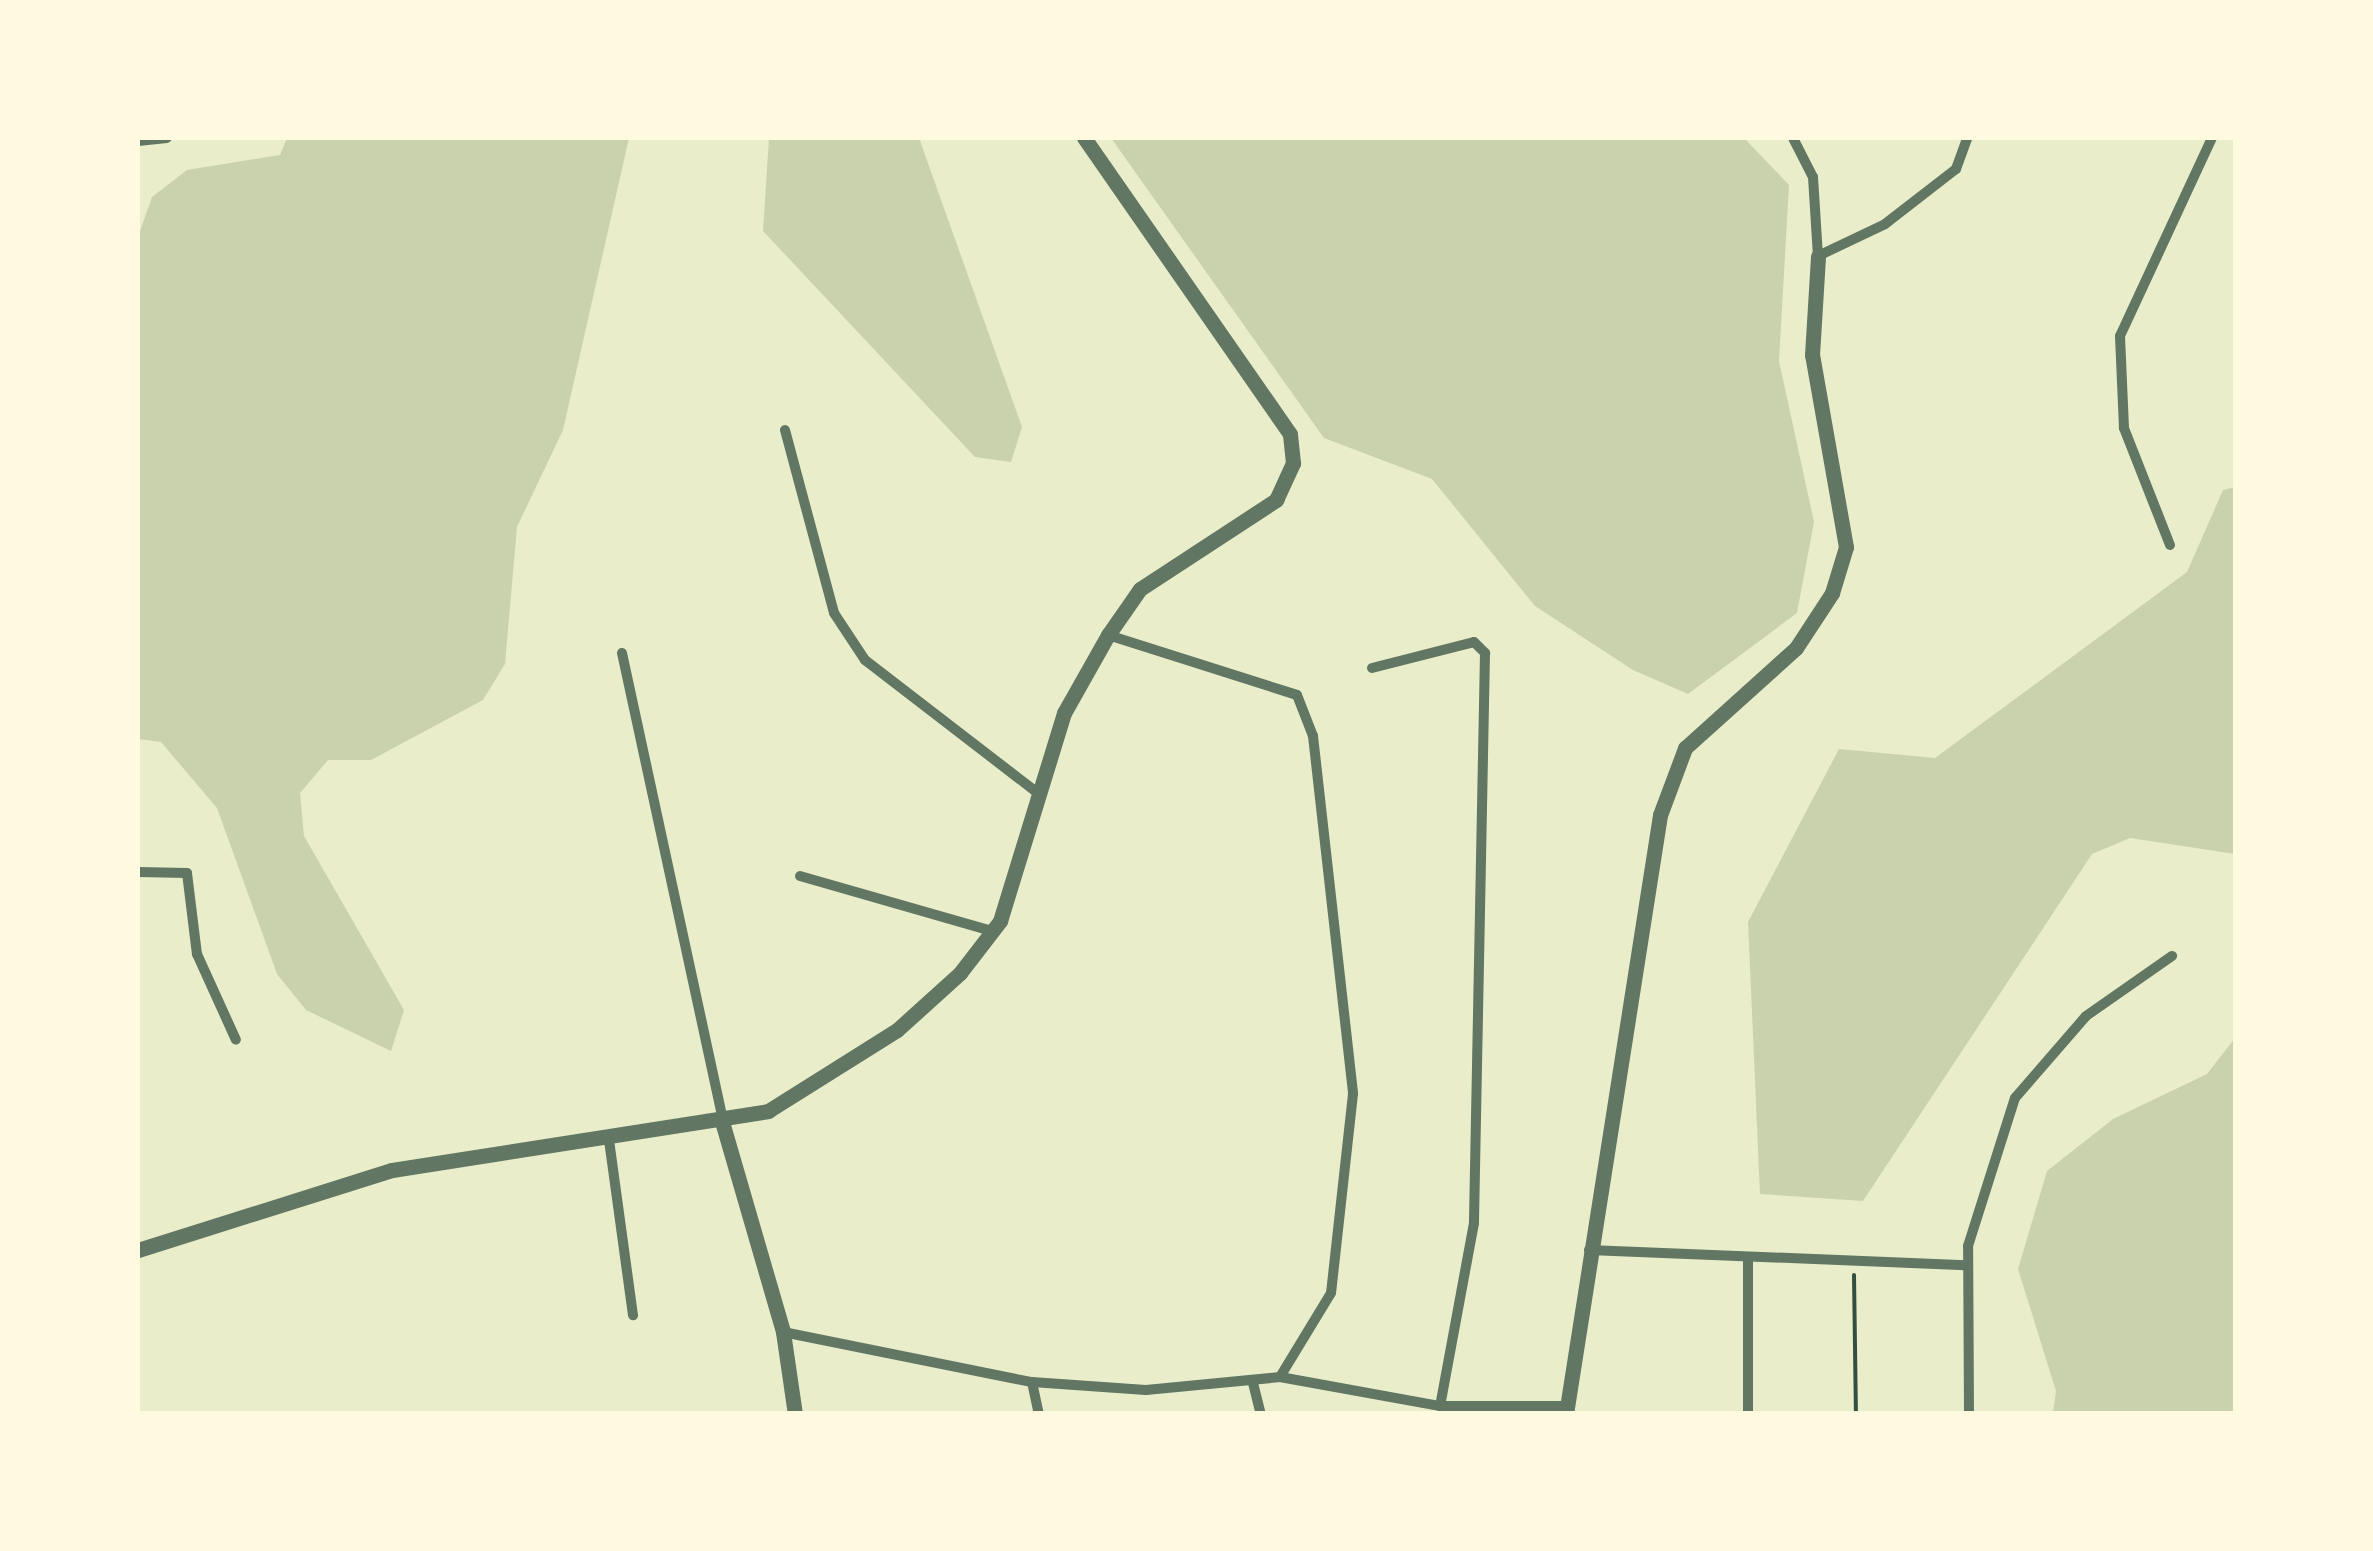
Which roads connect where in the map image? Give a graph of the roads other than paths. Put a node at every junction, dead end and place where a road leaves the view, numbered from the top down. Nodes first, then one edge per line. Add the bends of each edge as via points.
1 (167, 138) edge
2 (1084, 138) edge
3 (1793, 138) edge
4 (1967, 138) edge
5 (2212, 138) edge
6 (138, 141) edge
7 (1818, 256) junction
8 (785, 430) dead end
9 (2170, 545) dead end
10 (1108, 636) junction
11 (622, 653) dead end
12 (1372, 668) dead end
13 (1039, 794) junction
14 (138, 872) edge
15 (800, 876) dead end
16 (992, 931) junction
17 (2172, 956) dead end
18 (236, 1040) dead end
19 (723, 1124) junction
20 (609, 1140) junction
21 (138, 1250) edge
22 (1589, 1250) junction
23 (1748, 1257) junction
24 (1966, 1265) junction
25 (633, 1315) dead end
26 (783, 1332) junction
27 (1280, 1377) junction
28 (1032, 1382) junction
29 (1253, 1383) junction
30 (1440, 1406) junction
31 (1567, 1410) edge
32 (795, 1414) edge
33 (1038, 1414) edge
34 (1260, 1414) edge
35 (1748, 1414) edge
36 (1968, 1414) edge

1 - 6 street
2 - 10 street via 1290,434 1293,463 1276,500 1140,589
3 - 7 street via 1814,178
4 - 7 street via 1956,169 1885,224
5 - 9 street via 2120,336 2124,428
7 - 22 street via 1812,354 1846,548 1832,593 1796,648 1686,748 1660,816
8 - 13 street via 834,613 865,660
10 - 13 street via 1064,714
10 - 27 street via 1297,695 1313,736 1353,1094 1331,1292
11 - 19 street
12 - 30 street via 1474,642 1485,654 1474,1223
13 - 16 street
14 - 18 street via 187,873 197,954
15 - 16 street
16 - 19 street via 897,1030 768,1111
17 - 24 street via 2086,1016 2015,1098
19 - 20 street
19 - 26 street
20 - 21 street via 322,1186
20 - 25 street
22 - 23 street
22 - 31 street
23 - 24 street
23 - 35 street
24 - 36 street
26 - 28 street
26 - 32 street
27 - 29 street
27 - 30 street
28 - 29 street via 1146,1390
28 - 33 street
29 - 34 street
30 - 31 street

